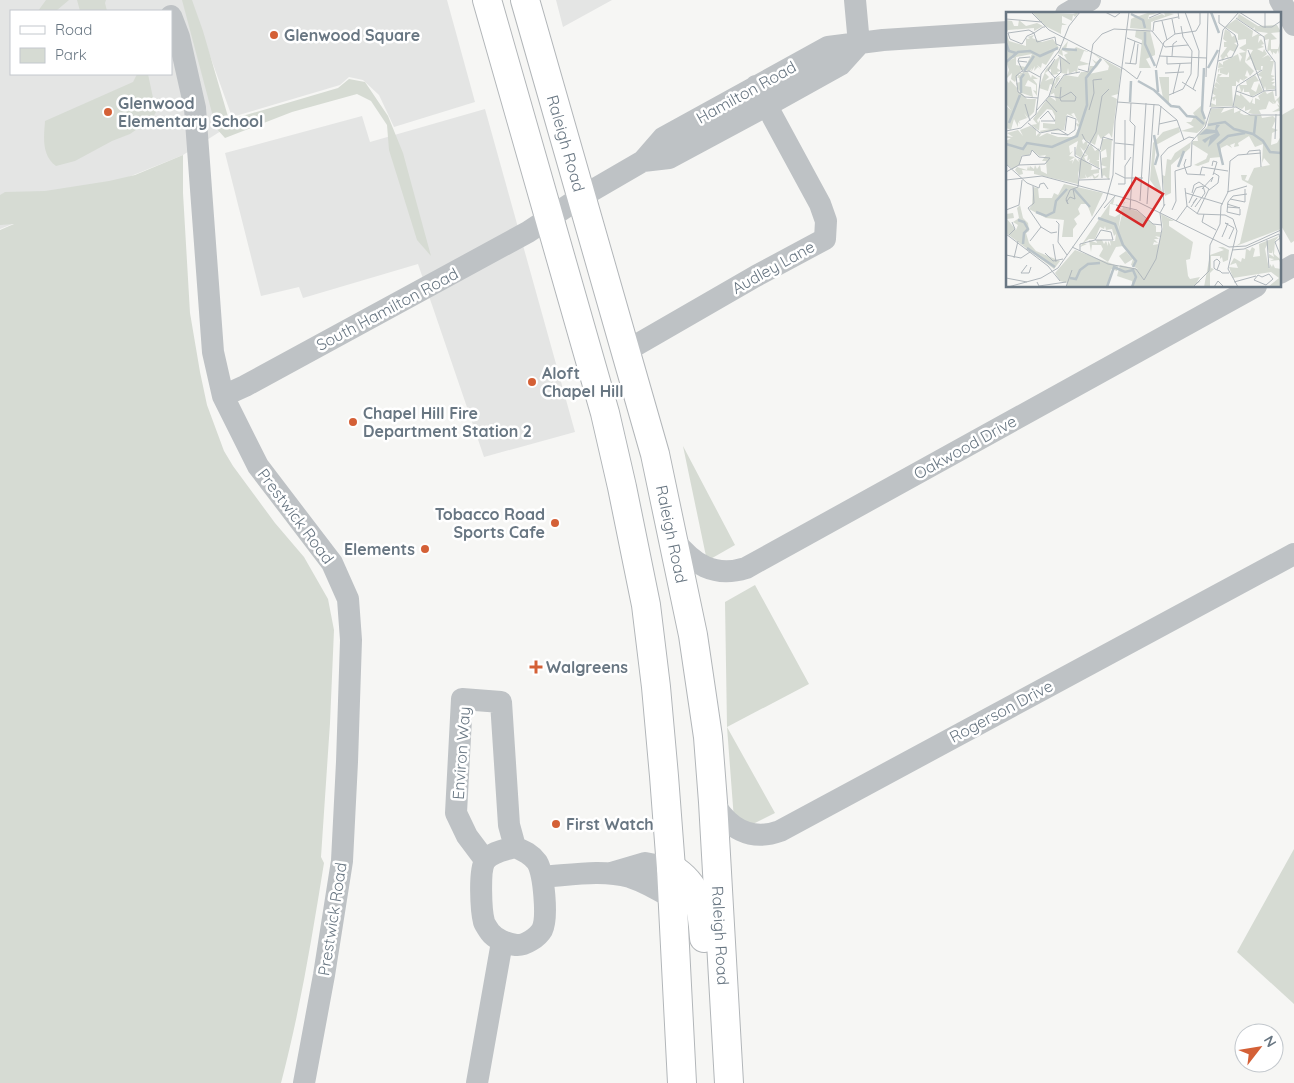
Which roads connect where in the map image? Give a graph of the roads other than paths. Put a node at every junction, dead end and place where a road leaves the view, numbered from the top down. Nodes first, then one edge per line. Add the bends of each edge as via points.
1 (487, 0) edge
2 (524, 0) edge
3 (855, 0) edge
4 (1090, 0) edge
5 (1280, 0) edge
6 (1069, 12) edge
7 (172, 19) edge
8 (1294, 26) edge
9 (1006, 32) edge
10 (859, 44) junction
11 (756, 86) junction
12 (766, 106) junction
13 (644, 161) junction
14 (582, 197) junction
15 (550, 218) junction
16 (1294, 265) edge
17 (1282, 272) edge
18 (1252, 288) edge
19 (626, 351) junction
20 (223, 396) junction
21 (674, 540) junction
22 (1294, 554) edge
23 (713, 802) junction
24 (515, 847) junction
25 (485, 860) junction
26 (671, 868) junction
27 (609, 873) junction
28 (542, 877) junction
29 (672, 898) junction
30 (502, 942) junction
31 (724, 974) junction
32 (304, 1083) edge
33 (477, 1083) edge
34 (682, 1083) edge
35 (729, 1083) edge

1 - 15 main road
2 - 14 main road, Raleigh Road
3 - 10 street
4 - 6 street
5 - 8 street
7 - 20 street, Prestwick Road via 195,108 213,352
9 - 10 street, Hamilton Road
10 - 11 street, Hamilton Road via 828,47
10 - 12 street, Hamilton Road via 840,65
11 - 12 street, Audley Lane
11 - 13 street, Hamilton Road via 663,138
12 - 13 street, Hamilton Road via 669,158
12 - 19 street, Audley Lane via 820,204 826,222 825,239
13 - 14 street, Hamilton Road
14 - 15 street, Hamilton Road
14 - 19 main road, Raleigh Road
15 - 20 street, South Hamilton Road
15 - 26 main road via 604,413 646,605
16 - 17 street
18 - 21 street, Oakwood Drive via 746,568 730,572 710,569 686,555
19 - 21 main road, Raleigh Road via 655,454
20 - 32 street, Prestwick Road via 258,466 332,563 348,599 352,640 342,861
21 - 23 main road, Raleigh Road via 693,635 708,737
22 - 23 street, Rogerson Drive via 773,834 750,834 729,824
23 - 31 main road, Raleigh Road
24 - 25 street via 498,851
24 - 25 street, Environ Way via 509,826 501,702 462,699 456,813 467,836
24 - 28 street via 532,856
25 - 30 street via 480,876 484,921 490,933
26 - 27 street via 645,863
26 - 29 main road
26 - 31 main road via 685,878 698,898 703,914 705,959
27 - 28 street
27 - 29 street via 649,884
28 - 30 street via 545,914 542,930 518,946
29 - 34 main road
30 - 33 street
31 - 35 main road, Raleigh Road

